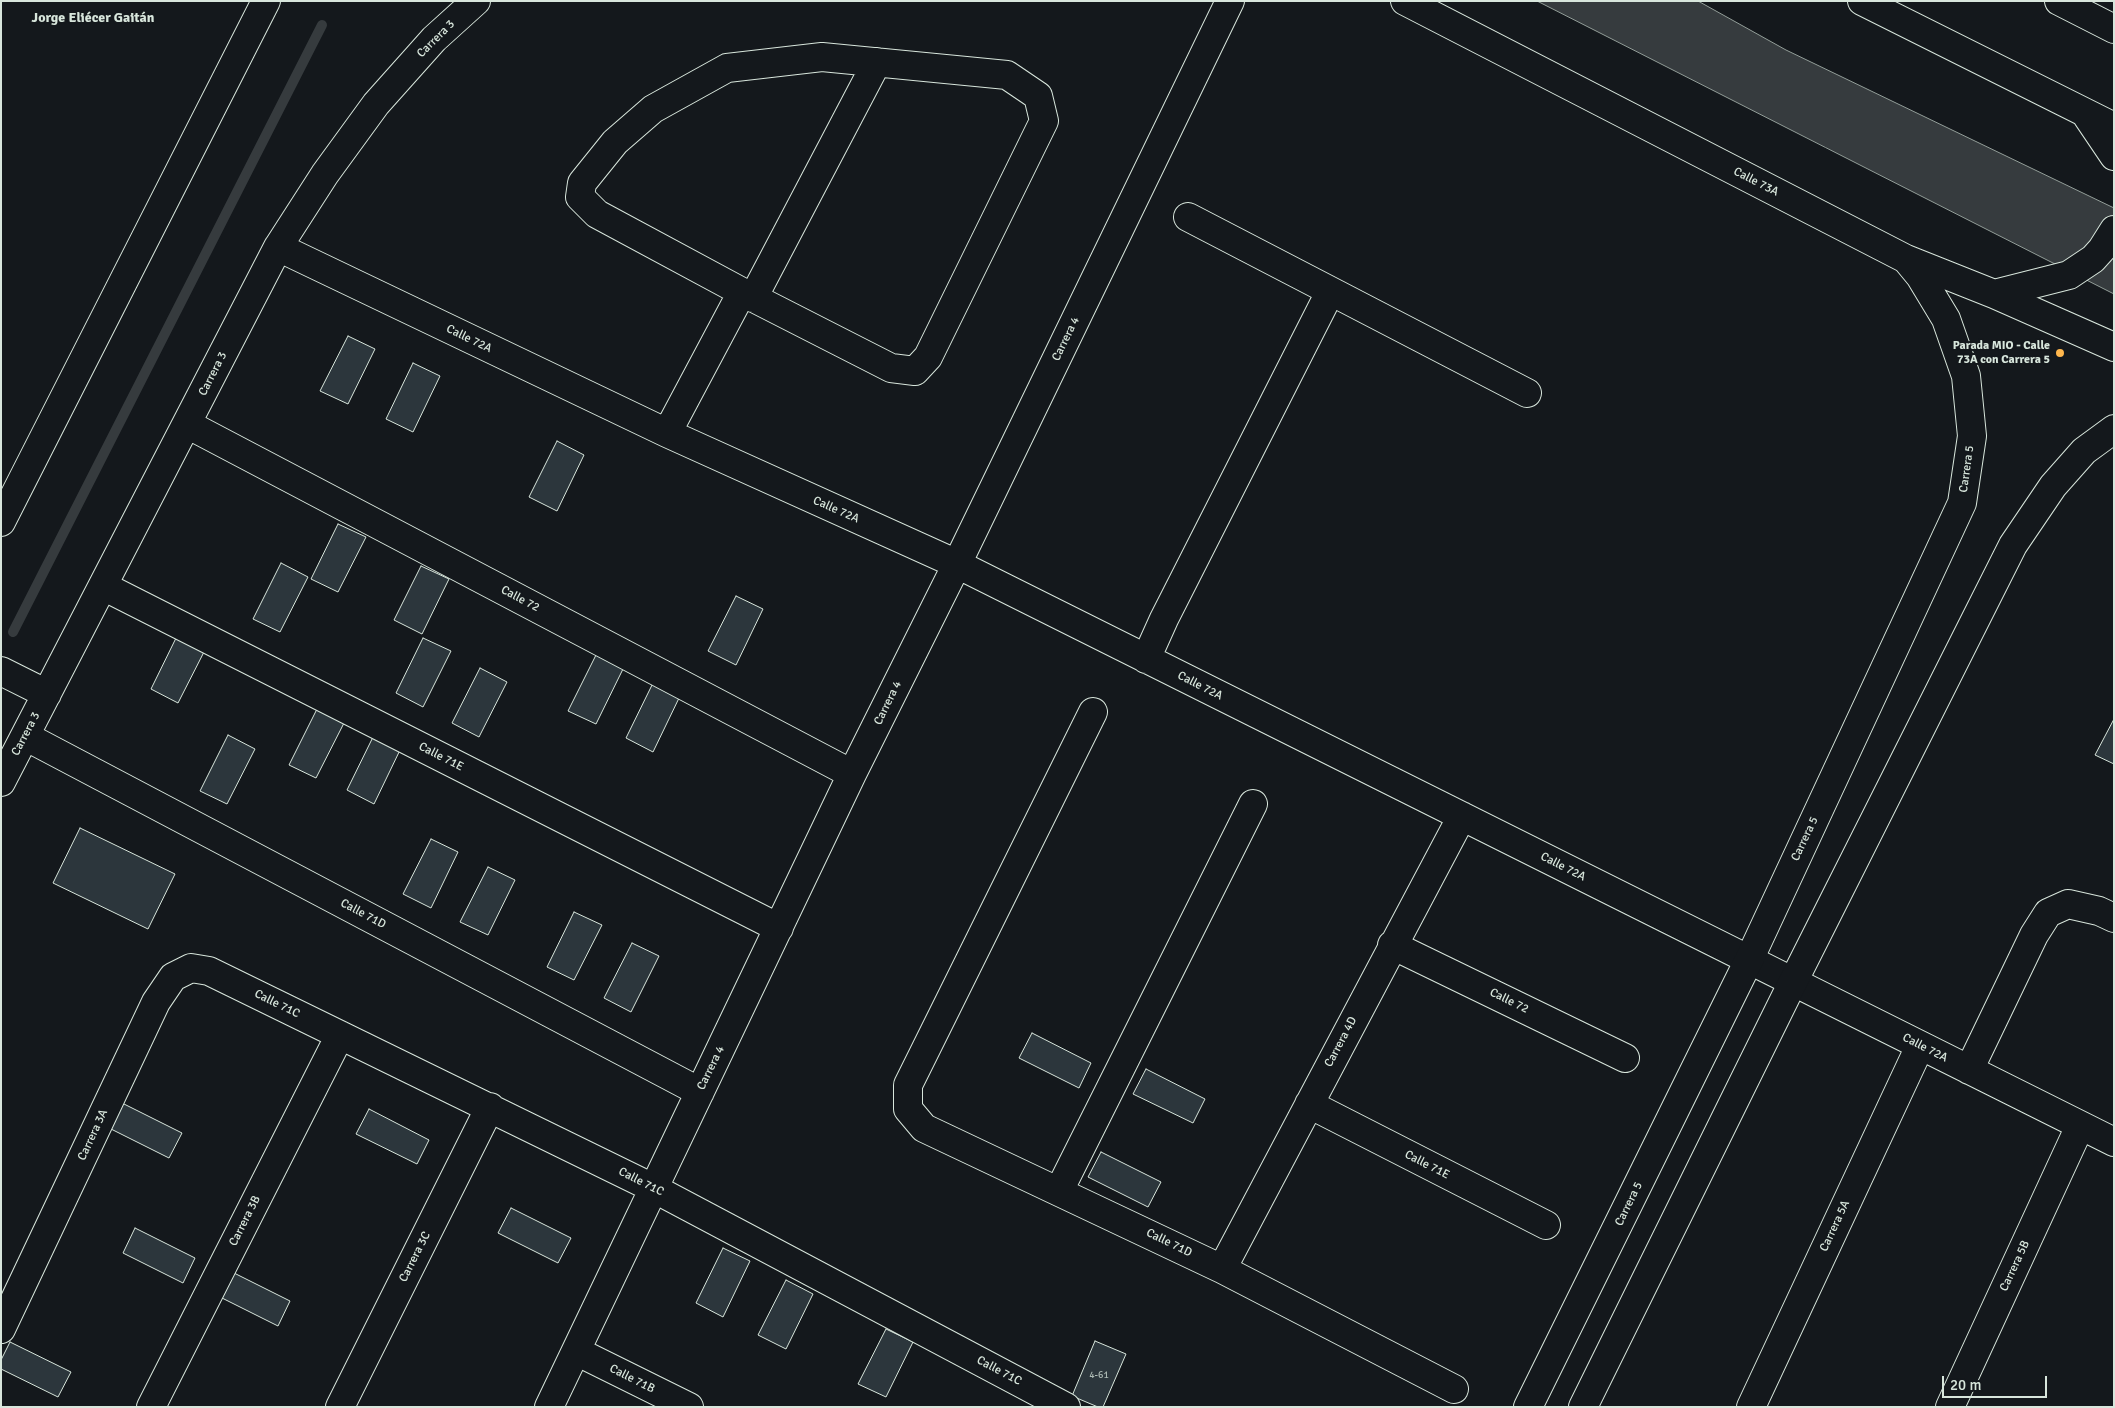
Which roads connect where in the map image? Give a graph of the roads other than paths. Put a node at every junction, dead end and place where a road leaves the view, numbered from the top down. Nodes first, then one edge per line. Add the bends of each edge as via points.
1 (266, 1) edge
2 (476, 1) edge
3 (1230, 1) edge
4 (1405, 1) edge
5 (1862, 1) edge
6 (2059, 1) edge
7 (2103, 16) edge
8 (877, 62) junction
9 (2112, 143) edge
10 (1188, 217) dead end
11 (2114, 230) edge
12 (278, 247) junction
13 (1906, 259) junction
14 (1330, 292) junction
15 (1994, 294) junction
16 (747, 295) junction
17 (2114, 347) edge
18 (1527, 392) dead end
19 (187, 424) junction
20 (2114, 429) edge
21 (667, 434) junction
22 (1, 522) edge
23 (957, 564) junction
24 (103, 586) junction
25 (1146, 659) junction
26 (1, 671) edge
27 (47, 694) junction
28 (1094, 712) dead end
29 (25, 736) junction
30 (852, 774) junction
31 (1, 782) edge
32 (1253, 804) dead end
33 (1462, 816) junction
34 (2114, 918) edge
35 (779, 928) junction
36 (1392, 945) junction
37 (1749, 960) junction
38 (209, 971) joint
39 (1793, 982) junction
40 (340, 1035) junction
41 (1920, 1046) junction
42 (1625, 1058) dead end
43 (1969, 1070) junction
44 (700, 1092) junction
45 (1309, 1104) junction
46 (490, 1107) junction
47 (2080, 1126) junction
48 (2114, 1142) edge
49 (653, 1188) junction
50 (1060, 1191) junction
51 (1546, 1226) dead end
52 (1222, 1268) junction
53 (1, 1329) edge
54 (576, 1350) junction
55 (1454, 1389) dead end
56 (151, 1407) edge
57 (340, 1407) edge
58 (549, 1407) edge
59 (689, 1407) edge
60 (1066, 1407) edge
61 (1528, 1407) edge
62 (1583, 1407) edge
63 (1751, 1407) edge
64 (1950, 1407) edge

1 - 22 street
2 - 12 street, Carrera 3 via 434,39 376,104 324,174
3 - 23 street, Carrera 4
4 - 13 street, Calle 73A
5 - 9 street via 2086,114
6 - 7 street
8 - 16 street
8 - 16 street via 822,57 727,68 653,109 615,142 582,183 580,197 597,214
8 - 16 street via 1007,75 1038,96 1044,121 928,357 915,371 891,368
10 - 14 street
11 - 15 street via 2102,249 2069,275
12 - 19 street, Carrera 3
12 - 21 street, Calle 72A
13 - 15 street, Calle 73A
13 - 37 street, Carrera 5 via 1946,319 1966,376 1972,436 1962,503
14 - 18 street
14 - 25 street
15 - 17 street, Calle 73A
16 - 21 street
19 - 24 street, Carrera 3
19 - 30 street, Calle 72
20 - 39 street via 2084,451 2053,486 2013,545
21 - 23 street, Calle 72A
23 - 25 street, Calle 72A
23 - 30 street, Carrera 4
24 - 27 street, Carrera 3
24 - 35 street, Calle 71E
25 - 33 street, Calle 72A
26 - 27 street
27 - 29 street, Carrera 3
28 - 50 street, Calle 71D via 908,1085 908,1109 924,1128
29 - 31 street, Carrera 3
29 - 44 street, Calle 71D
30 - 35 street, Carrera 4
32 - 50 street
33 - 36 street, Carrera 4D
33 - 37 street, Calle 72A
34 - 43 street via 2068,904 2048,913 2034,935
35 - 44 street, Carrera 4
36 - 42 street, Calle 72
36 - 45 street, Carrera 4D
37 - 39 street, Calle 72A
37 - 61 street, Carrera 5
38 - 40 street, Calle 71C
38 - 53 street, Carrera 3A via 191,968 173,977 156,1002
39 - 41 street, Calle 72A
39 - 62 street
40 - 46 street, Calle 71C
40 - 56 street, Carrera 3B
41 - 43 street, Calle 72A
41 - 63 street, Carrera 5A
43 - 47 street, Calle 72A
44 - 49 street, Carrera 4
45 - 51 street, Calle 71E
45 - 52 street, Carrera 4D
46 - 49 street, Calle 71C
46 - 57 street, Carrera 3C
47 - 48 street, Calle 72A
47 - 64 street, Carrera 5B
49 - 54 street, Carrera 4
49 - 60 street, Calle 71C
50 - 52 street, Calle 71D
52 - 55 street, Calle 71D
54 - 58 street, Carrera 4
54 - 59 street, Calle 71B

